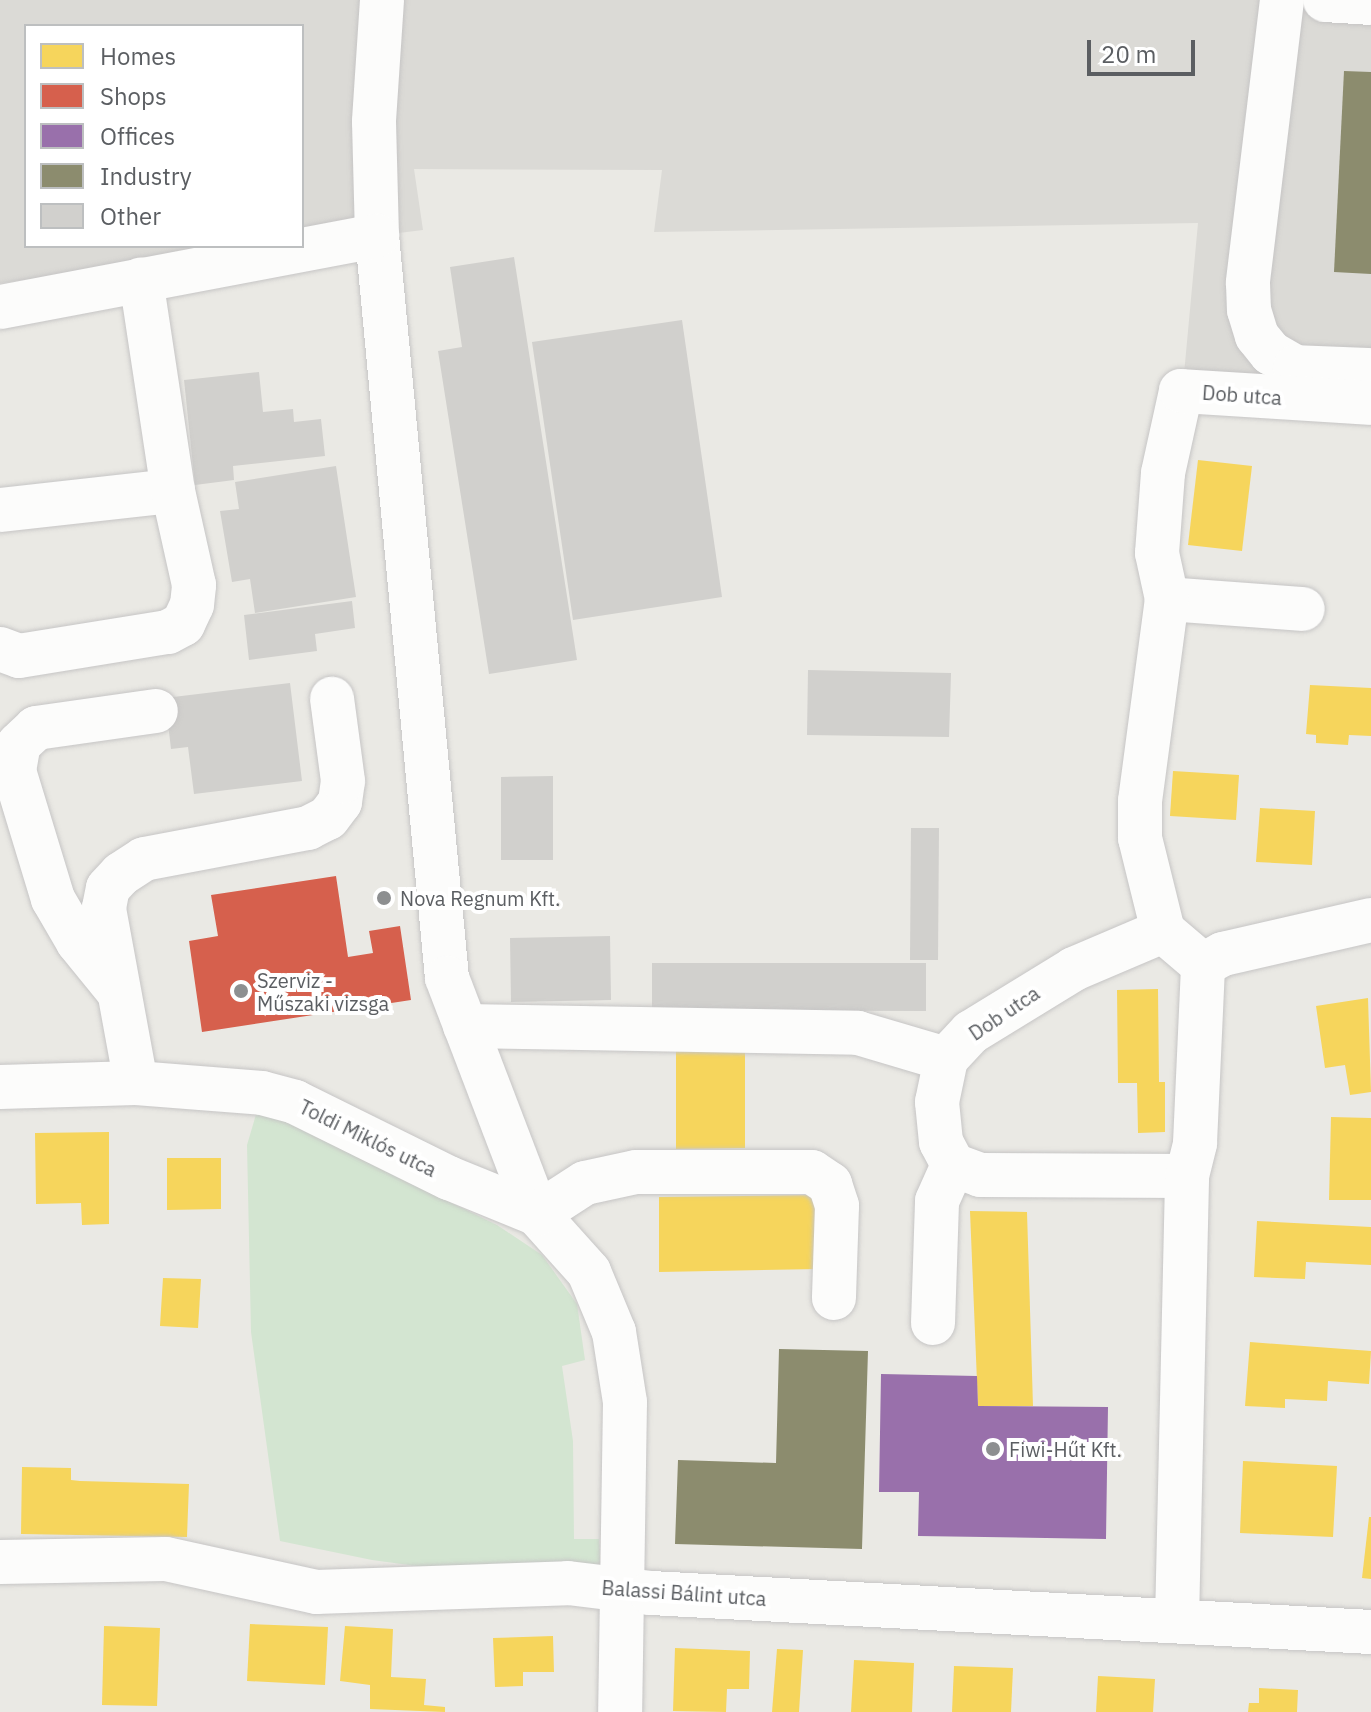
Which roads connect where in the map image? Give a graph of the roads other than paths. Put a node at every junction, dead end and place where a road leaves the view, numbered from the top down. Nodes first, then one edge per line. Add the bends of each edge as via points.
1 (382, 0) edge
2 (1282, 0) edge
3 (1325, 0) edge
4 (1371, 3) edge
5 (377, 236) junction
6 (141, 279) junction
7 (0, 307) edge
8 (1371, 370) edge
9 (1371, 403) edge
10 (173, 491) junction
11 (0, 510) edge
12 (1167, 599) junction
13 (1303, 609) dead end
14 (0, 649) edge
15 (332, 699) dead end
16 (156, 711) dead end
17 (1371, 920) edge
18 (1163, 931) junction
19 (1203, 965) junction
20 (118, 992) junction
21 (465, 1026) junction
22 (946, 1059) junction
23 (136, 1083) junction
24 (0, 1087) edge
25 (953, 1165) junction
26 (1187, 1176) junction
27 (537, 1214) junction
28 (834, 1298) dead end
29 (933, 1323) dead end
30 (0, 1562) edge
31 (621, 1589) junction
32 (1177, 1621) junction
33 (1371, 1632) edge
34 (620, 1712) edge

1 - 5 street, Toldi Miklós utca via 374,122
2 - 8 street via 1249,310 1257,336 1271,353 1295,367
3 - 4 street
5 - 6 street
5 - 21 street, Toldi Miklós utca via 447,978
6 - 7 street
6 - 10 street
9 - 12 street, Dob utca via 1181,391 1163,473 1157,553
10 - 11 street
10 - 14 street via 194,585 183,624 168,632 19,656
12 - 13 street
12 - 18 street, Dob utca via 1140,801 1145,868
15 - 20 street via 343,781 340,802 328,818 308,828 144,859 108,888 104,908
16 - 20 street via 36,728 19,744 14,771 53,899 78,942
17 - 19 street via 1223,954
18 - 19 street
18 - 22 street, Dob utca via 1113,950 1021,999 971,1032
19 - 26 street via 1195,1143
20 - 23 street
21 - 22 street via 858,1033
21 - 27 street, Toldi Miklós utca
22 - 25 street via 937,1102 941,1142
23 - 24 street, Toldi Miklós utca
23 - 27 street, Toldi Miklós utca via 262,1093 295,1102 449,1178
25 - 26 street via 980,1175
25 - 29 street via 937,1201
26 - 32 street
27 - 28 street via 585,1183 636,1172 812,1172 830,1184 837,1206
27 - 31 street, Toldi Miklós utca via 589,1272 614,1332 625,1402
30 - 31 street, Balassi Bálint utca via 166,1559 316,1592 568,1583
31 - 32 street, Balassi Bálint utca
31 - 34 street, Toldi Miklós utca
32 - 33 street, Balassi Bálint utca

